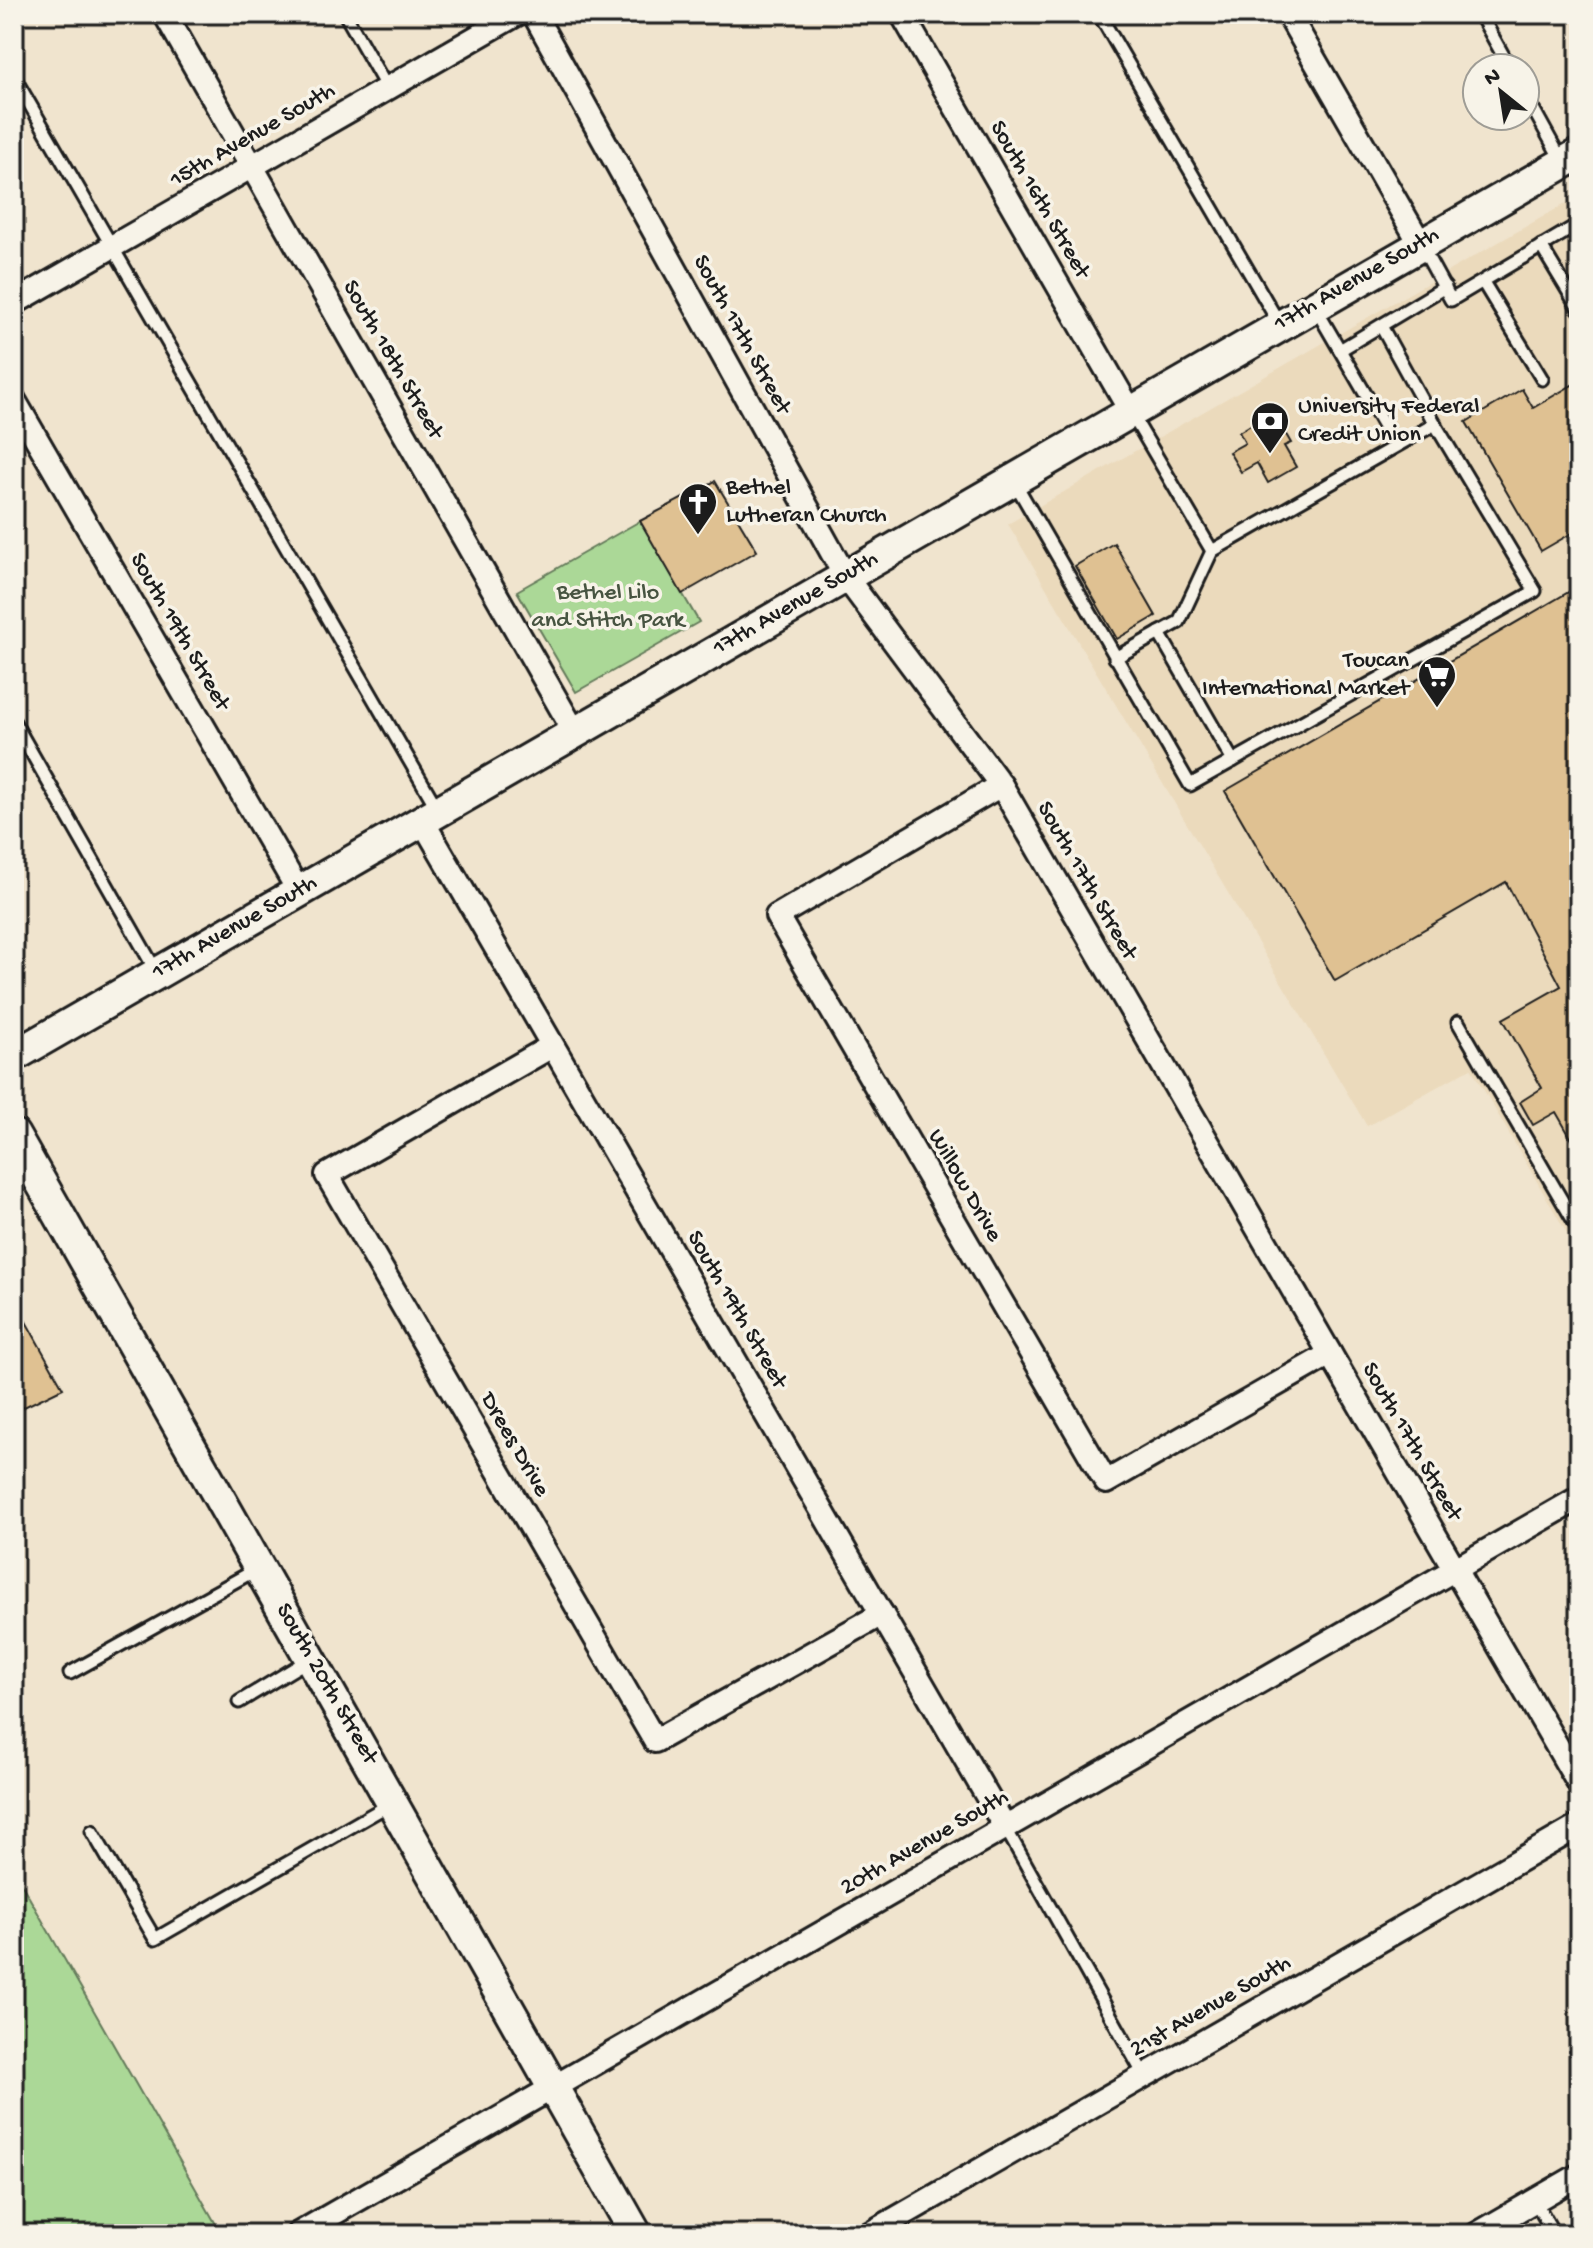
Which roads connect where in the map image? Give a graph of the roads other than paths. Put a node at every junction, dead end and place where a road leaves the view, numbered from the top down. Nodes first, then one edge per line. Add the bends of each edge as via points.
1 (165, 14) edge
2 (345, 14) edge
3 (517, 14) edge
4 (534, 14) edge
5 (902, 14) edge
6 (1099, 14) edge
7 (1288, 14) edge
8 (1480, 14) edge
9 (1501, 52) edge
10 (14, 77) edge
11 (387, 88) junction
12 (1541, 117) edge
13 (1571, 159) edge
14 (252, 166) junction
15 (1579, 224) edge
16 (1420, 243) junction
17 (1541, 246) junction
18 (111, 247) junction
19 (1483, 282) junction
20 (1445, 287) junction
21 (14, 303) edge
22 (1314, 305) junction
23 (1579, 309) edge
24 (1280, 325) junction
25 (1381, 326) junction
26 (1340, 350) junction
27 (1542, 379) dead end
28 (14, 400) edge
29 (1131, 412) junction
30 (1435, 424) junction
31 (1395, 445) junction
32 (1013, 480) junction
33 (1212, 551) junction
34 (845, 576) junction
35 (1159, 633) junction
36 (1115, 658) junction
37 (14, 722) edge
38 (574, 731) junction
39 (1233, 761) junction
40 (1001, 785) junction
41 (430, 815) junction
42 (298, 890) junction
43 (157, 973) junction
44 (1458, 1022) dead end
45 (552, 1046) junction
46 (14, 1056) edge
47 (14, 1135) edge
48 (1579, 1230) edge
49 (1330, 1354) junction
50 (1579, 1498) edge
51 (259, 1567) junction
52 (1455, 1570) junction
53 (882, 1614) junction
54 (311, 1659) junction
55 (70, 1673) dead end
56 (239, 1702) dead end
57 (1579, 1784) edge
58 (393, 1803) junction
59 (1579, 1826) edge
60 (1005, 1827) junction
61 (92, 1831) dead end
62 (1144, 2075) junction
63 (555, 2088) junction
64 (1579, 2175) edge
65 (1535, 2201) junction
66 (298, 2234) edge
67 (636, 2234) edge
68 (869, 2234) edge
69 (1477, 2234) edge
70 (1554, 2234) edge

1 - 14 street, South 18th Street
2 - 11 lane
3 - 11 street, 15th Avenue South
4 - 34 street, South 17th Street
5 - 29 street, South 16th Street
6 - 24 lane
7 - 16 street
8 - 9 lane
10 - 18 lane
11 - 14 street, 15th Avenue South
12 - 13 lane
13 - 16 street, 17th Avenue South
14 - 18 street, 15th Avenue South
14 - 38 street, South 18th Street
15 - 17 lane
16 - 20 lane
16 - 22 street, 17th Avenue South
17 - 19 lane
17 - 23 lane
18 - 21 street, 15th Avenue South
18 - 41 lane
19 - 20 lane via 1451,300
19 - 27 lane
20 - 25 lane
22 - 24 street, 17th Avenue South
22 - 26 lane
24 - 29 street, 17th Avenue South
25 - 26 lane
25 - 30 lane
26 - 31 lane
28 - 42 street, South 19th Street
29 - 32 street, 17th Avenue South
29 - 33 lane
30 - 31 lane
30 - 39 lane via 1535,591
31 - 33 lane
32 - 34 street, 17th Avenue South
32 - 36 lane
33 - 35 lane via 1179,622
34 - 38 street, 17th Avenue South
34 - 40 street, South 17th Street
35 - 36 lane
35 - 39 lane
36 - 39 lane via 1190,785
37 - 43 lane
38 - 41 street, 17th Avenue South
40 - 49 street, South 17th Street
40 - 49 street, Willow Drive via 777,916 785,930 1106,1482
41 - 42 street, 17th Avenue South
41 - 45 street, South 19th Street
42 - 43 street, 17th Avenue South
43 - 46 street, 17th Avenue South
44 - 48 lane
45 - 53 street, South 19th Street
45 - 53 street, Drees Drive via 327,1175 655,1741
47 - 51 street, South 20th Street
49 - 52 street, South 17th Street
50 - 52 street, 20th Avenue South
51 - 54 street, South 20th Street
51 - 55 lane
52 - 57 street, South 17th Street
52 - 60 street, 20th Avenue South
53 - 60 street, South 19th Street
54 - 56 lane
54 - 58 street, South 20th Street
58 - 61 lane via 155,1939
58 - 63 street, South 20th Street
59 - 62 street, 21st Avenue South
60 - 62 lane
60 - 63 street, 20th Avenue South
62 - 68 street, 21st Avenue South
63 - 66 street, 20th Avenue South
63 - 67 street, South 20th Street
64 - 65 street
65 - 69 street
65 - 70 lane

